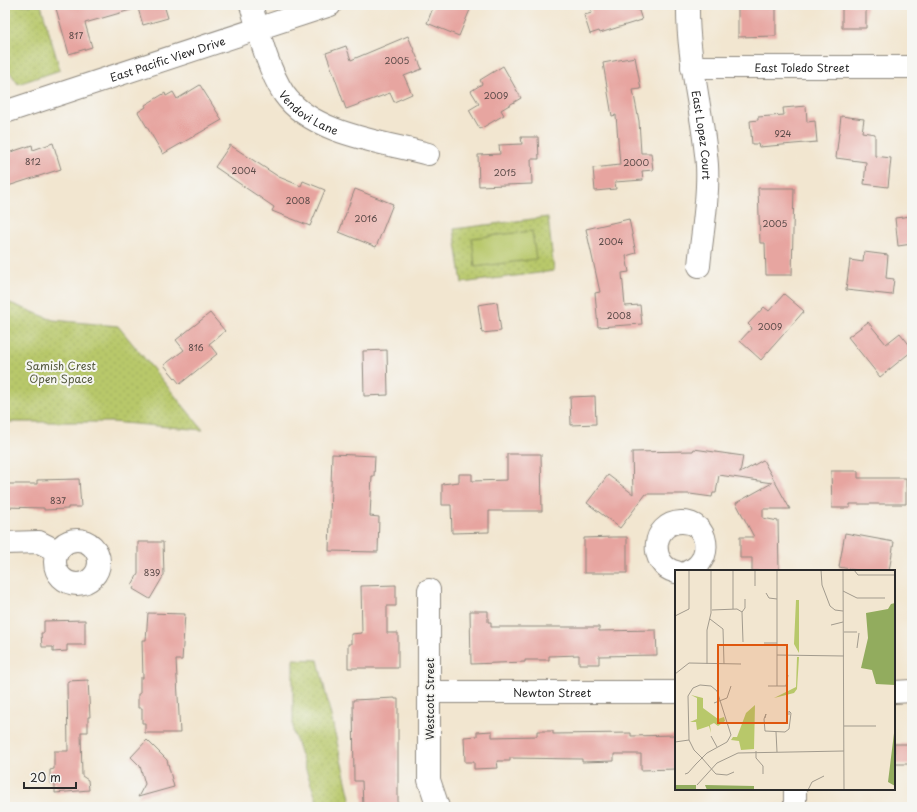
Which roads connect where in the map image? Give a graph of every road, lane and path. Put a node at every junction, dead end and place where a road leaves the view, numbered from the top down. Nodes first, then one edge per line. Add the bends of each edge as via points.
1 (251, 5) edge
2 (330, 5) edge
3 (688, 5) edge
4 (258, 28) junction
5 (692, 67) junction
6 (912, 67) edge
7 (5, 112) edge
8 (428, 154) dead end
9 (699, 266) dead end
10 (5, 543) edge
11 (57, 551) dead end
12 (690, 570) edge
13 (675, 572) edge
14 (428, 590) dead end
15 (912, 691) edge
16 (429, 692) junction
17 (675, 692) edge
18 (895, 692) edge
19 (795, 790) edge
20 (438, 807) edge
21 (795, 807) edge

1 - 4 street, Vendovi Lane
2 - 4 street, East Pacific View Drive
3 - 5 street, East Lopez Court
4 - 7 street, East Pacific View Drive via 121,76
4 - 8 street, Vendovi Lane via 277,81 285,94 304,113 329,128
5 - 6 street, East Toledo Street
5 - 9 street, East Lopez Court via 707,185
10 - 11 street via 39,542
12 - 13 street via 700,563 704,556 706,541 697,527 682,522 666,527 656,541 658,558 663,566
14 - 16 street, Westcott Street
15 - 18 street
16 - 17 street, Newton Street
16 - 20 street, Westcott Street via 428,780
19 - 21 street

